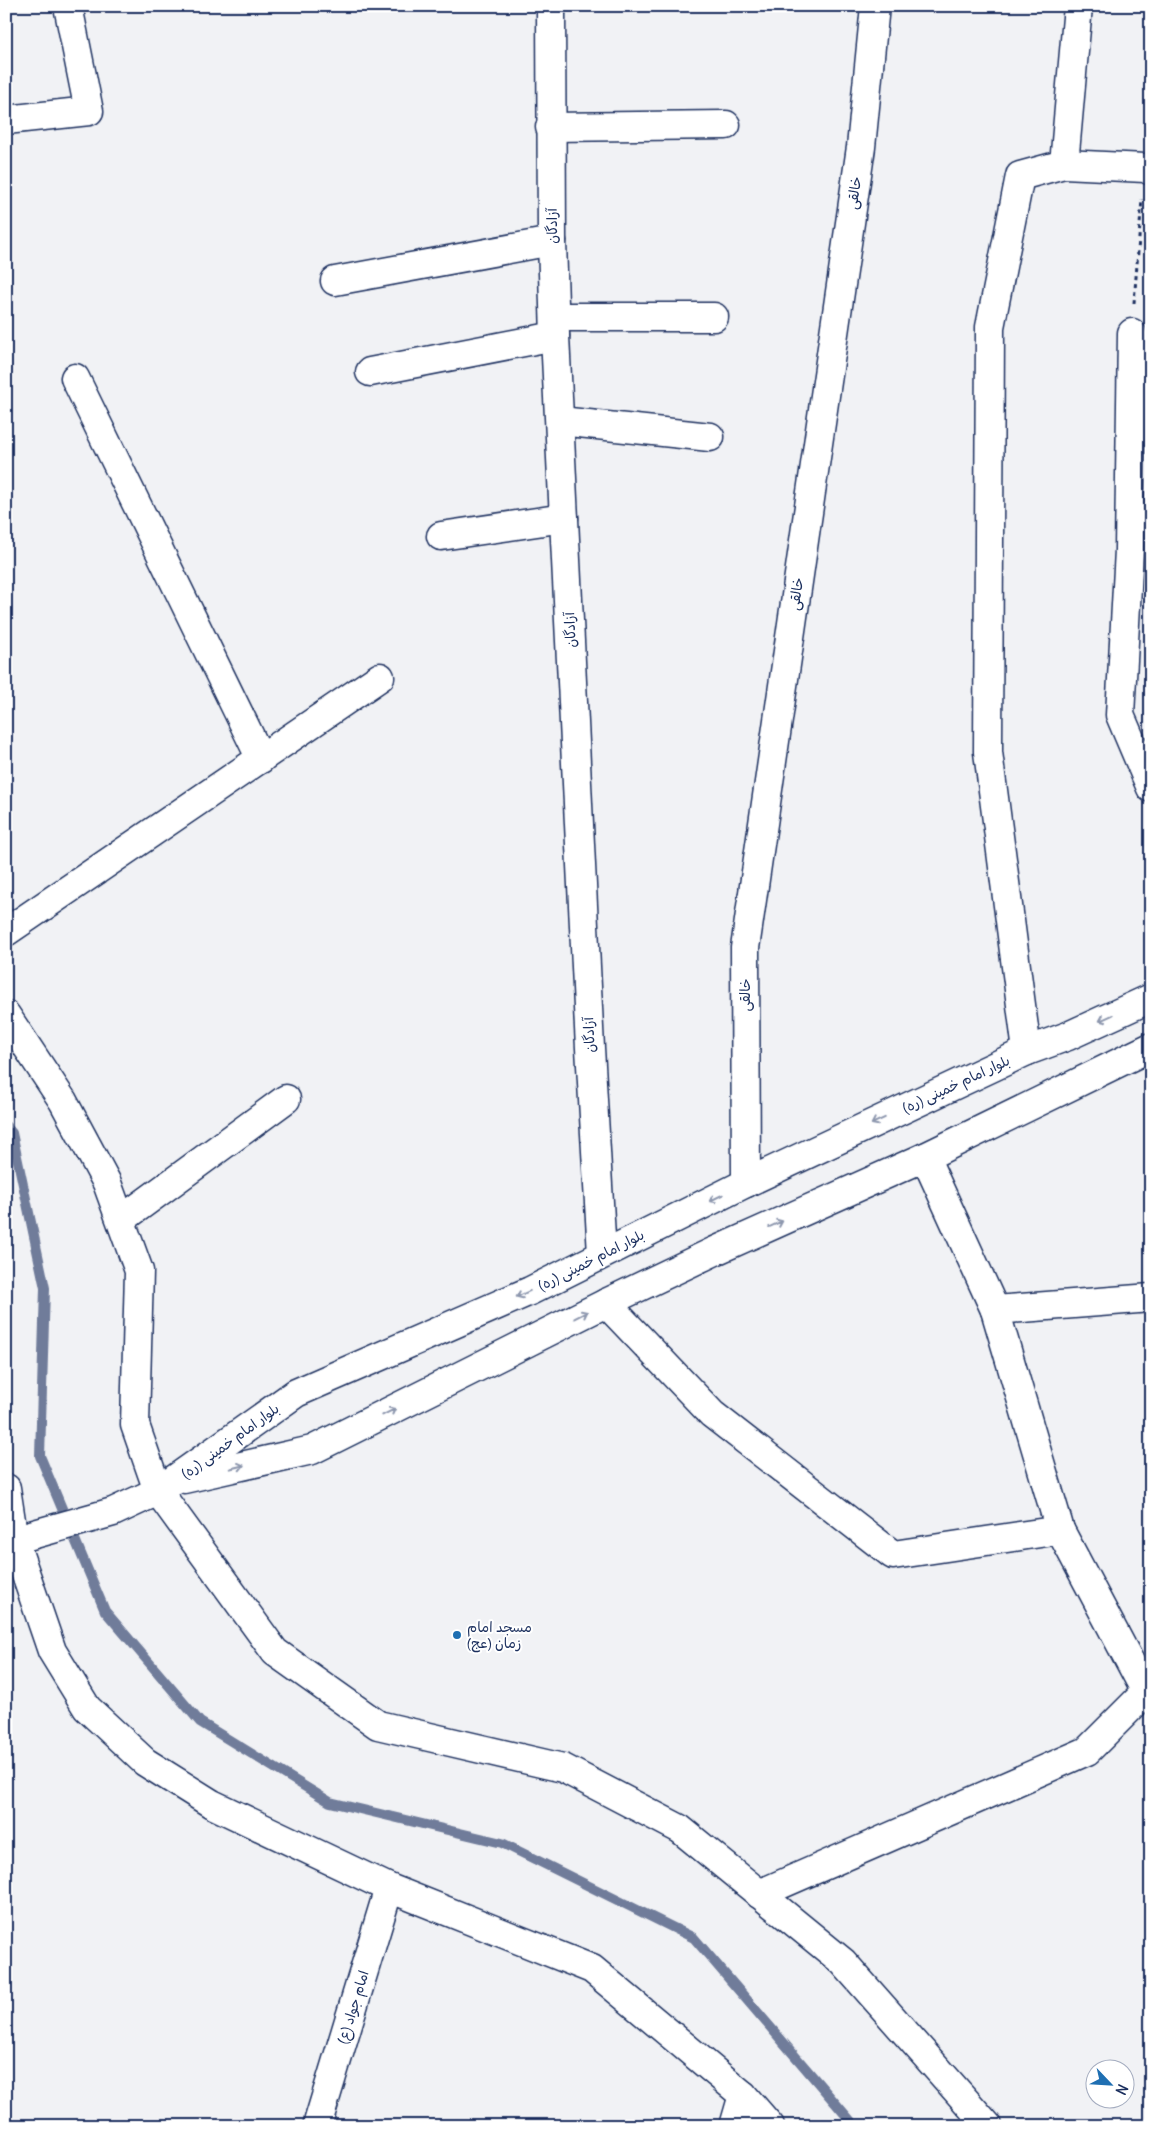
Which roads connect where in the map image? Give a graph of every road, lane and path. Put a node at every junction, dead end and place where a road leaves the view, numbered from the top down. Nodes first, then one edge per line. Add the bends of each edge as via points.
1 (68, 6) edge
2 (551, 6) edge
3 (876, 6) edge
4 (1078, 6) edge
5 (6, 120) edge
6 (726, 125) dead end
7 (550, 128) junction
8 (1064, 164) junction
9 (1148, 170) edge
10 (552, 241) junction
11 (335, 281) dead end
12 (714, 317) dead end
13 (555, 326) junction
14 (1132, 334) joint
15 (370, 372) dead end
16 (75, 378) dead end
17 (560, 421) junction
18 (710, 438) dead end
19 (564, 518) junction
20 (441, 536) dead end
21 (380, 677) dead end
22 (261, 759) junction
23 (1151, 788) edge
24 (6, 932) edge
25 (1151, 998) edge
26 (6, 1015) edge
27 (1151, 1047) edge
28 (1028, 1051) junction
29 (286, 1099) dead end
30 (925, 1157) junction
31 (746, 1183) junction
32 (120, 1220) junction
33 (602, 1254) junction
34 (1151, 1298) edge
35 (606, 1303) junction
36 (995, 1310) junction
37 (166, 1486) junction
38 (6, 1488) edge
39 (1060, 1530) junction
40 (17, 1539) edge
41 (1148, 1694) edge
42 (389, 1888) junction
43 (759, 1894) junction
44 (743, 2095) junction
45 (317, 2126) edge
46 (734, 2126) edge
47 (770, 2126) edge
48 (988, 2126) edge

1 - 5 street via 89,111
2 - 7 street, آزادگان
3 - 31 street, خالقی via 861,147 745,948
4 - 8 street
6 - 7 street
7 - 10 street, آزادگان
8 - 9 street
8 - 28 street via 1020,176 990,327 988,752
9 - 14 path
10 - 11 street
10 - 13 street, آزادگان
12 - 13 street
13 - 15 street
13 - 17 street, آزادگان
14 - 23 street via 1129,550 1120,715
16 - 22 street
17 - 18 street
17 - 19 street, آزادگان
19 - 20 street
19 - 33 street, آزادگان
21 - 22 street
22 - 24 street
25 -> 28 street, بلوار امام خمینی (ره)
26 - 32 street via 62,1101 108,1183
27 - 30 street, بلوار امام خمینی (ره)
28 -> 31 street, بلوار امام خمینی (ره)
29 - 32 street
35 -> 30 street, بلوار امام خمینی (ره) via 715,1250
30 - 36 street
31 -> 33 street, بلوار امام خمینی (ره)
32 - 37 street via 139,1270 135,1425
33 -> 37 street, بلوار امام خمینی (ره) via 530,1291 296,1393
34 - 36 street
37 -> 35 street, بلوار امام خمینی (ره) via 312,1450
35 - 39 street via 712,1414 893,1556
36 - 39 street
37 - 40 street via 113,1512
37 - 43 street via 275,1652 378,1725 563,1768 680,1829
38 - 40 street
39 - 41 street
40 - 42 street via 52,1651 87,1708 145,1762 212,1804
41 - 43 street via 1086,1751
42 - 44 street via 592,1969
42 - 45 street, امام جواد (ع)
43 - 48 street via 843,1962
44 - 46 street
44 - 47 street

